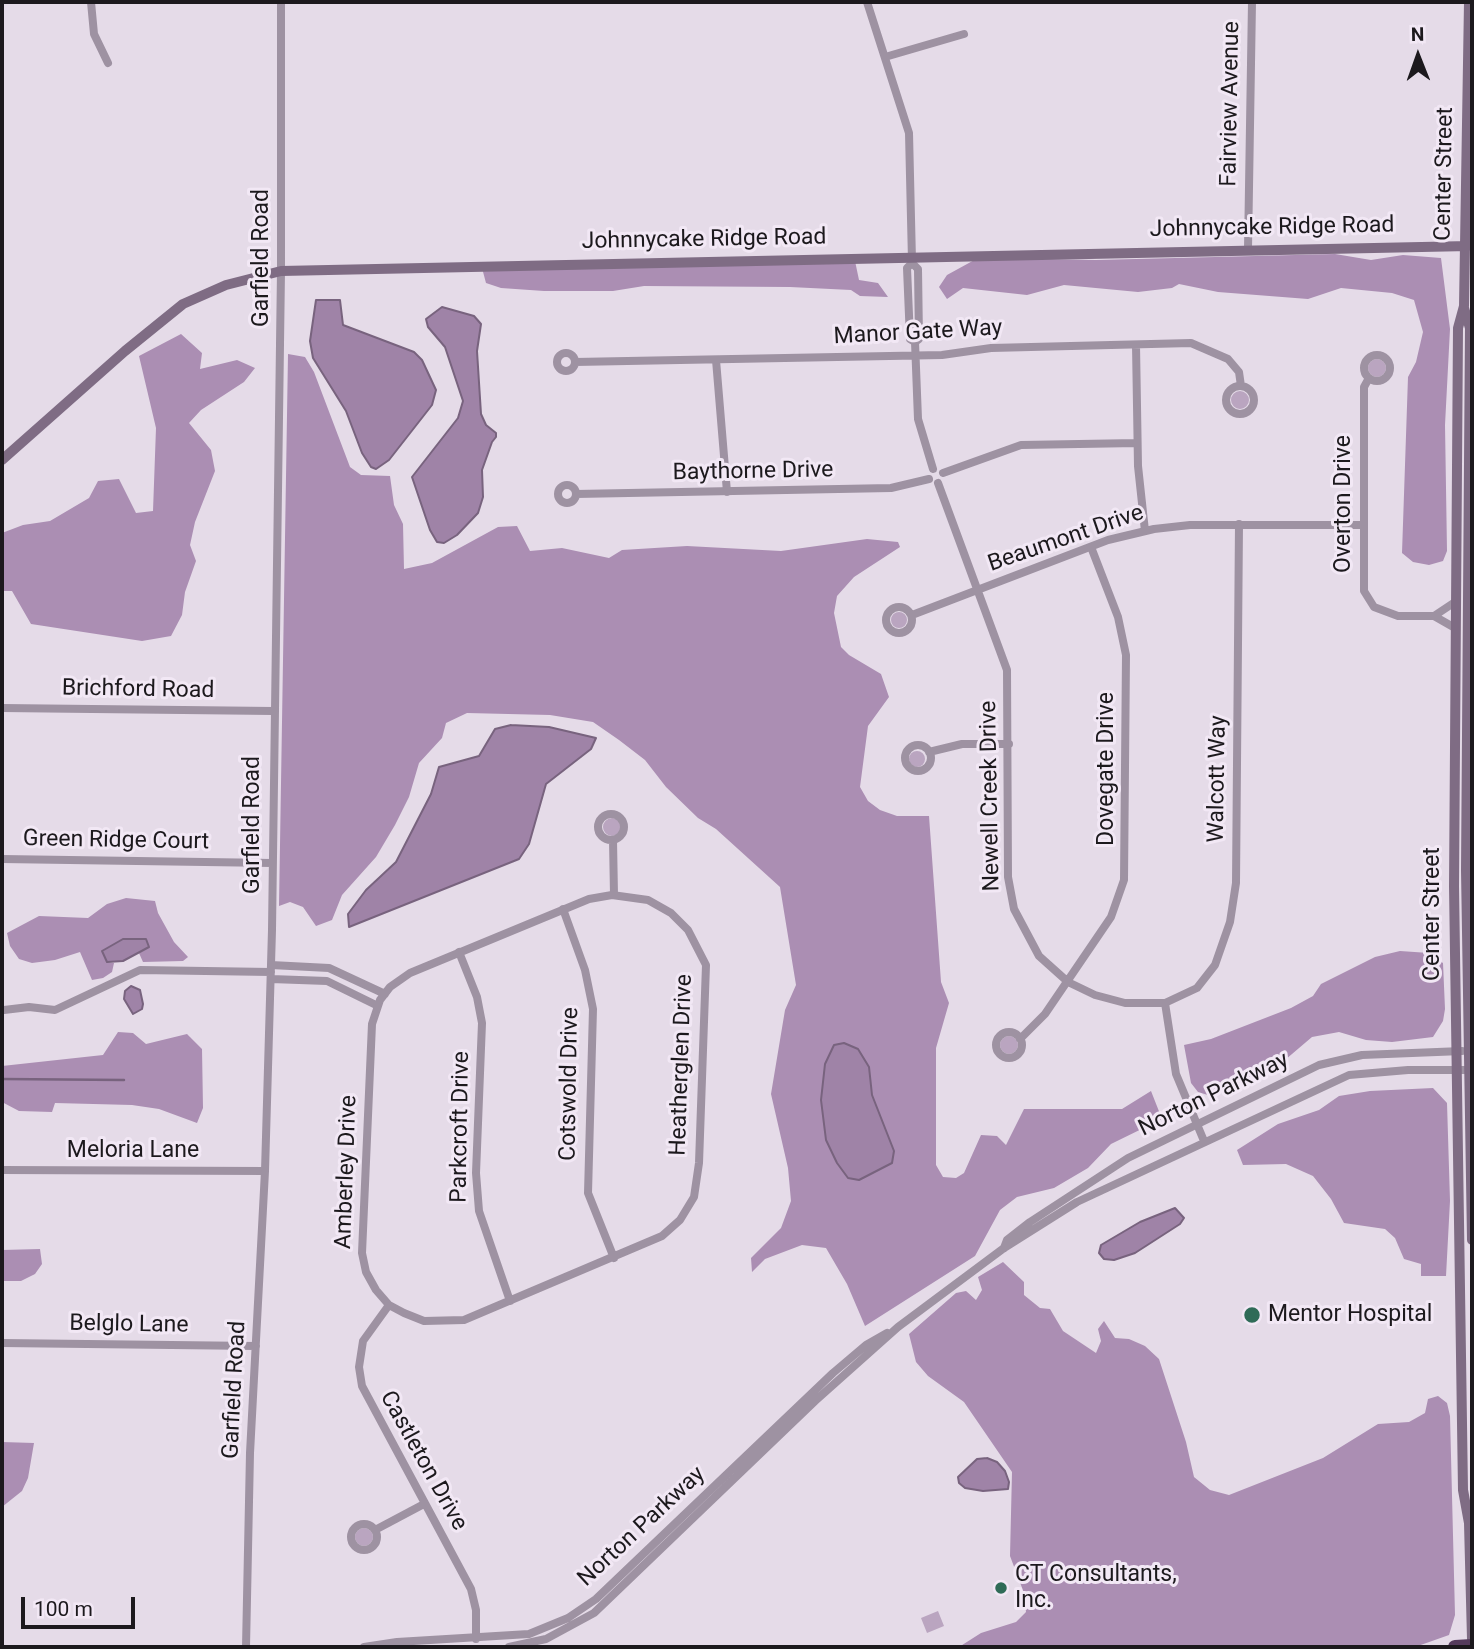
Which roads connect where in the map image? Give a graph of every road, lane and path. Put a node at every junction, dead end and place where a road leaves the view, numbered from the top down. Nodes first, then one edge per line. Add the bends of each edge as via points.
1 (91, 2) edge
2 (281, 2) edge
3 (867, 2) edge
4 (1252, 2) edge
5 (1469, 2) edge
6 (964, 34) dead end
7 (886, 57) junction
8 (108, 63) dead end
9 (1470, 94) edge
10 (1469, 246) edge
11 (1248, 249) junction
12 (912, 259) junction
13 (281, 271) junction
14 (1464, 306) junction
15 (1136, 345) junction
16 (915, 356) junction
17 (716, 360) junction
18 (575, 362) dead end
19 (1369, 378) dead end
20 (1241, 386) dead end
21 (1137, 443) junction
22 (2, 460) edge
23 (933, 469) junction
24 (943, 473) junction
25 (929, 479) junction
26 (939, 483) junction
27 (727, 492) junction
28 (576, 494) dead end
29 (1238, 524) junction
30 (1363, 525) junction
31 (1145, 531) junction
32 (1091, 547) junction
33 (979, 589) junction
34 (1455, 602) junction
35 (912, 615) dead end
36 (1434, 616) junction
37 (1455, 628) junction
38 (2, 708) edge
39 (273, 710) junction
40 (1009, 744) junction
41 (929, 752) dead end
42 (614, 840) dead end
43 (2, 859) edge
44 (272, 863) junction
45 (614, 895) junction
46 (563, 909) junction
47 (459, 952) junction
48 (271, 972) junction
49 (1068, 982) junction
50 (1468, 989) junction
51 (1455, 990) junction
52 (2, 1000) edge
53 (381, 1000) junction
54 (1165, 1003) junction
55 (3, 1013) edge
56 (1020, 1039) dead end
57 (1456, 1051) junction
58 (1469, 1051) junction
59 (1463, 1070) junction
60 (1197, 1125) junction
61 (1203, 1140) junction
62 (2, 1170) edge
63 (265, 1171) junction
64 (686, 1211) joint
65 (1472, 1240) edge
66 (1004, 1248) junction
67 (614, 1258) junction
68 (510, 1301) junction
69 (389, 1305) junction
70 (898, 1327) junction
71 (2, 1343) edge
72 (256, 1346) junction
73 (424, 1504) junction
74 (1472, 1506) edge
75 (1469, 1523) junction
76 (375, 1530) dead end
77 (476, 1639) junction
78 (1472, 1639) edge
79 (1472, 1646) edge
80 (246, 1647) edge
81 (364, 1647) edge
82 (509, 1647) edge
83 (1455, 1647) edge

1 - 8 street via 94,34
2 - 13 street, Garfield Road
3 - 7 street
4 - 11 street, Fairview Avenue
5 - 9 main road, Center Street
6 - 7 street
7 - 12 street via 909,133
9 - 10 main road, Center Street
10 - 11 main road, Johnnycake Ridge Road
10 - 14 main road, Center Street
11 - 12 main road, Johnnycake Ridge Road
12 - 13 main road, Johnnycake Ridge Road
12 - 16 street via 918,269
13 - 22 main road, Johnnycake Ridge Road via 229,284 183,304
13 - 39 street, Garfield Road
14 - 34 main road, Center Street via 1458,328
14 - 50 main road, Center Street via 1470,328
15 - 16 street, Manor Gate Way via 990,348
15 - 20 street, Manor Gate Way via 1191,343 1208,348 1234,364
15 - 21 street
16 - 17 street, Manor Gate Way
16 - 23 street via 918,419
17 - 18 street, Manor Gate Way
17 - 27 street
19 - 30 street, Overton Drive via 1364,387
21 - 24 street via 1021,445
21 - 31 street
23 - 24 street
23 - 25 street
24 - 26 street
25 - 26 street
25 - 27 street, Baythorne Drive via 891,488
26 - 33 street, Newell Creek Drive
27 - 28 street, Baythorne Drive
29 - 30 street, Beaumont Drive
29 - 31 street, Beaumont Drive
29 - 54 street, Walcott Way via 1235,899 1210,974 1187,995
30 - 36 street, Overton Drive via 1363,584 1370,603 1390,615
31 - 32 street, Beaumont Drive
32 - 33 street, Beaumont Drive
32 - 49 street, Dovegate Drive via 1118,617 1126,655 1125,874 1114,911
33 - 35 street, Beaumont Drive
33 - 40 street, Newell Creek Drive via 1007,670
34 - 36 street
34 - 37 main road, Center Street
36 - 37 street, Overton Drive
37 - 51 main road, Center Street
38 - 39 street, Brichford Road
39 - 44 street, Garfield Road
40 - 41 street via 962,744
40 - 49 street, Newell Creek Drive via 1011,899 1032,947
42 - 45 street
43 - 44 street, Green Ridge Court
44 - 48 street, Garfield Road
45 - 46 street, Heatherglen Drive
45 - 64 street, Heatherglen Drive via 648,900 671,913 688,930 706,965 699,1163 696,1189
46 - 47 street, Heatherglen Drive
46 - 67 street, Cotswold Drive via 585,970 593,1009 588,1193
47 - 53 street, Heatherglen Drive via 410,973
47 - 68 street, Parkcroft Drive via 482,1023 476,1173 479,1211
48 - 53 street via 327,981
48 - 53 street via 329,968
48 - 55 street via 139,970 55,1010 29,1007
48 - 63 street, Garfield Road
49 - 54 street, Newell Creek Drive via 1109,1000
49 - 56 street, Dovegate Drive
50 - 51 main road
50 - 58 main road, Center Street
51 - 57 main road, Center Street
52 - 55 street
53 - 69 street, Amberley Drive via 372,1024 362,1253 369,1278
54 - 60 street via 1176,1074
57 - 58 street, Norton Parkway
57 - 59 main road, Center Street
57 - 60 street, Norton Parkway via 1362,1055 1320,1065
58 - 59 main road, Center Street
59 - 61 street, Norton Parkway via 1349,1075
59 - 65 main road, Center Street
59 - 75 main road, Center Street via 1463,1490
60 - 61 street
60 - 66 street, Norton Parkway via 1084,1185 1007,1240
61 - 66 street, Norton Parkway via 1077,1202
62 - 63 street, Meloria Lane
63 - 72 street, Garfield Road
64 - 67 street, Amberley Drive via 662,1236
66 - 70 street, Norton Parkway
67 - 68 street, Amberley Drive
68 - 69 street, Amberley Drive via 464,1320 443,1322 424,1321
69 - 73 street, Castleton Drive via 363,1341 360,1377 363,1391
70 - 77 street, Norton Parkway via 866,1345 833,1373 596,1599 536,1632
70 - 82 street, Norton Parkway via 594,1613 546,1639
71 - 72 street, Belglo Lane
72 - 80 street, Garfield Road
73 - 76 street
73 - 77 street, Castleton Drive via 471,1589
74 - 75 main road, Center Street
75 - 78 main road, Center Street
77 - 81 street, Norton Parkway
79 - 83 highway

